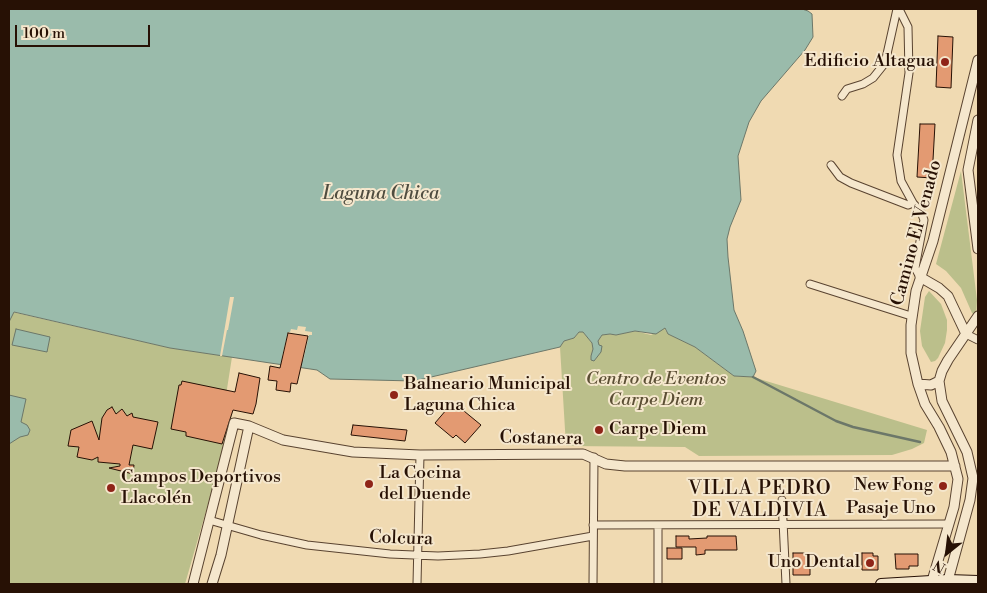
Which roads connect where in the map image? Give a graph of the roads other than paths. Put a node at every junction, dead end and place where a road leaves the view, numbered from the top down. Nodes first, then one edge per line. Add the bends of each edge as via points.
1 (898, 9) edge
2 (978, 60) edge
3 (842, 96) dead end
4 (978, 121) edge
5 (978, 140) edge
6 (957, 146) junction
7 (971, 148) junction
8 (831, 166) dead end
9 (913, 203) junction
10 (978, 250) edge
11 (920, 277) junction
12 (810, 284) dead end
13 (911, 316) junction
14 (978, 316) edge
15 (966, 334) junction
16 (978, 340) edge
17 (939, 381) junction
18 (918, 384) junction
19 (249, 426) junction
20 (420, 455) junction
21 (594, 457) junction
22 (955, 466) junction
23 (782, 500) dead end
24 (210, 520) junction
25 (783, 524) junction
26 (949, 524) junction
27 (593, 525) junction
28 (658, 525) junction
29 (227, 526) junction
30 (593, 536) junction
31 (418, 555) junction
32 (978, 581) edge
33 (931, 582) edge
34 (948, 582) edge
35 (193, 584) edge
36 (212, 584) edge
37 (417, 584) edge
38 (593, 584) edge
39 (658, 584) edge
40 (786, 584) edge
41 (880, 584) edge

1 - 3 street via 885,62 873,78 847,89
1 - 9 street via 908,27 909,73 897,155 901,181
2 - 6 street, Camino El Venado
4 - 6 street
4 - 7 street, Camino El Venado
5 - 7 street
6 - 11 street, Camino El Venado via 933,241
7 - 10 street, Camino El Venado via 968,179
8 - 9 street via 840,177 851,183 908,205
9 - 11 street via 921,212 924,224 916,268
11 - 13 street, Camino El Venado
11 - 15 street via 948,296
12 - 13 street
13 - 18 street, Camino El Venado via 911,353
14 - 15 street
15 - 16 street
15 - 17 street via 948,360
17 - 18 street via 931,385
17 - 34 street via 942,401 967,452 973,478
18 - 22 street, Camino El Venado
19 - 20 street, Costanera via 283,440 345,451
19 - 24 street via 234,423
19 - 29 street
20 - 21 street, Costanera via 583,454
20 - 31 street
21 - 22 street, Costanera via 606,464 624,466
21 - 27 street
22 - 26 street, Camino El Venado via 958,490
23 - 25 street
24 - 29 street, Colcura
24 - 35 street
25 - 26 street, Pasaje Uno
25 - 28 street, Pasaje Uno
25 - 40 street
26 - 33 street, Camino El Venado
27 - 28 street, Pasaje Uno
27 - 30 street
28 - 39 street
29 - 31 street, Colcura via 284,541 334,549
29 - 36 street
30 - 31 street, Colcura via 508,551
30 - 38 street
31 - 37 street
32 - 34 main road
33 - 34 main road
33 - 41 main road

